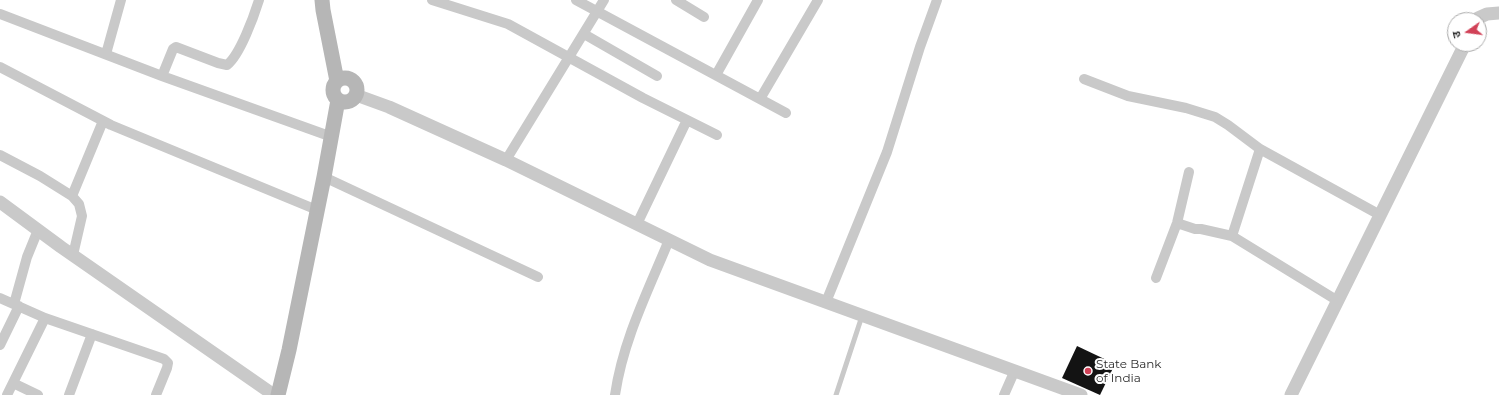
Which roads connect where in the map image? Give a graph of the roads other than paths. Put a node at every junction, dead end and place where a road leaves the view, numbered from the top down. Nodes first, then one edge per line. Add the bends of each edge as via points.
1 (121, 0) edge
2 (259, 0) edge
3 (322, 0) edge
4 (432, 0) edge
5 (576, 0) edge
6 (604, 0) edge
7 (676, 0) edge
8 (758, 0) edge
9 (818, 0) edge
10 (937, 0) edge
11 (598, 12) junction
12 (1499, 13) edge
13 (0, 14) edge
14 (1487, 14) edge
15 (704, 17) dead end
16 (584, 34) junction
17 (1461, 52) edge
18 (106, 54) junction
19 (570, 57) junction
20 (0, 67) edge
21 (716, 75) junction
22 (162, 76) junction
23 (657, 76) dead end
24 (1084, 79) dead end
25 (337, 81) junction
26 (356, 95) junction
27 (760, 99) junction
28 (338, 100) junction
29 (786, 113) dead end
30 (687, 120) junction
31 (103, 121) junction
32 (717, 135) dead end
33 (332, 137) junction
34 (1260, 149) junction
35 (0, 156) edge
36 (506, 160) junction
37 (1189, 172) dead end
38 (324, 177) junction
39 (72, 196) junction
40 (0, 202) edge
41 (317, 210) junction
42 (1380, 215) junction
43 (637, 224) junction
44 (1177, 224) junction
45 (38, 230) junction
46 (1232, 236) junction
47 (669, 240) junction
48 (73, 255) junction
49 (538, 277) dead end
50 (1156, 278) dead end
51 (0, 298) edge
52 (826, 302) junction
53 (1338, 302) junction
54 (16, 305) junction
55 (862, 315) junction
56 (45, 318) junction
57 (92, 334) junction
58 (0, 345) edge
59 (1015, 370) junction
60 (12, 383) junction
61 (1056, 391) edge
62 (6, 395) edge
63 (38, 395) edge
64 (69, 395) edge
65 (156, 395) edge
66 (274, 395) edge
67 (278, 395) edge
68 (615, 395) edge
69 (836, 395) edge
70 (1004, 395) edge
71 (1081, 395) edge
72 (1291, 395) edge

1 - 18 street
2 - 22 street via 252,22 234,57 227,65 178,47 173,49
3 - 25 main road
4 - 19 street via 508,24
5 - 11 street
6 - 11 street
7 - 15 street
8 - 21 street
9 - 27 street
10 - 52 street via 887,152
11 - 16 street
11 - 21 street
12 - 14 street
13 - 18 street
16 - 19 street
16 - 23 street
17 - 42 street
18 - 22 street
19 - 30 street
19 - 36 street
20 - 31 street
21 - 27 street
22 - 33 street
24 - 34 street via 1128,96 1215,117
25 - 26 main road via 344,78 352,81 356,87
25 - 28 main road via 333,89
26 - 28 main road via 348,102
26 - 36 street via 389,107
27 - 29 street
28 - 33 main road
30 - 32 street
30 - 43 street
31 - 39 street
31 - 41 street
33 - 38 main road
34 - 42 street
34 - 46 street
35 - 39 street
36 - 43 street
37 - 44 street
38 - 41 main road
38 - 49 street
39 - 48 street via 79,204 82,216
40 - 45 street
41 - 67 main road
42 - 53 street
43 - 47 street
44 - 46 street
44 - 50 street
45 - 48 street
45 - 54 street via 27,257
46 - 53 street
47 - 52 street via 710,260
47 - 68 street via 628,337 618,371
48 - 66 street
51 - 54 street
52 - 55 street
53 - 72 street
54 - 56 street
54 - 58 street
55 - 59 street
55 - 69 lane
56 - 57 street
56 - 60 street
57 - 64 street
57 - 65 street via 164,359 168,363 167,368
59 - 61 street
59 - 70 street
60 - 62 street
60 - 63 street
61 - 71 street

